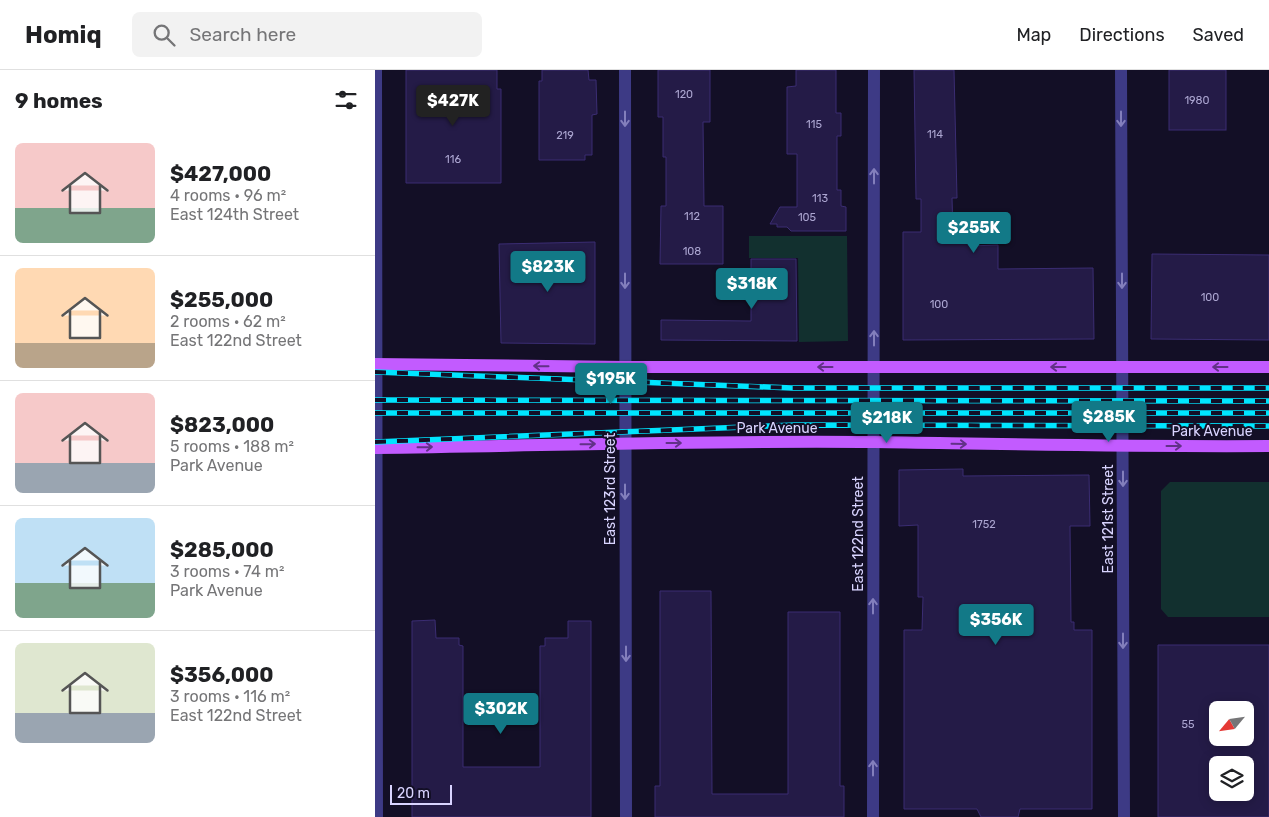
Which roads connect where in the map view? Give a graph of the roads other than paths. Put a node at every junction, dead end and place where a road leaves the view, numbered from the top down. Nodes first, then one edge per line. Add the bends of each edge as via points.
1 (376, 70) edge
2 (625, 70) edge
3 (874, 70) edge
4 (1121, 70) edge
5 (376, 364) edge
6 (625, 366) junction
7 (874, 367) junction
8 (1123, 367) junction
9 (1269, 367) edge
10 (874, 442) junction
11 (625, 443) junction
12 (1123, 446) junction
13 (1269, 446) edge
14 (376, 448) edge
15 (377, 817) edge
16 (626, 817) edge
17 (873, 817) edge
18 (1123, 817) edge

1 - 5 street
2 -> 6 street, East 123rd Street
7 -> 3 street, East 122nd Street
4 -> 8 street, East 121st Street
6 -> 5 main road
5 - 14 street
7 -> 6 main road
6 - 11 street, East 123rd Street
8 -> 7 main road
7 - 10 street, East 122nd Street
9 -> 8 main road
8 - 12 street, East 121st Street
11 -> 10 main road, Park Avenue
10 -> 12 main road, Park Avenue
17 -> 10 street, East 122nd Street
14 -> 11 main road, Park Avenue
11 -> 16 street, East 123rd Street
12 -> 13 main road, Park Avenue
12 -> 18 street, East 121st Street
14 - 15 street

